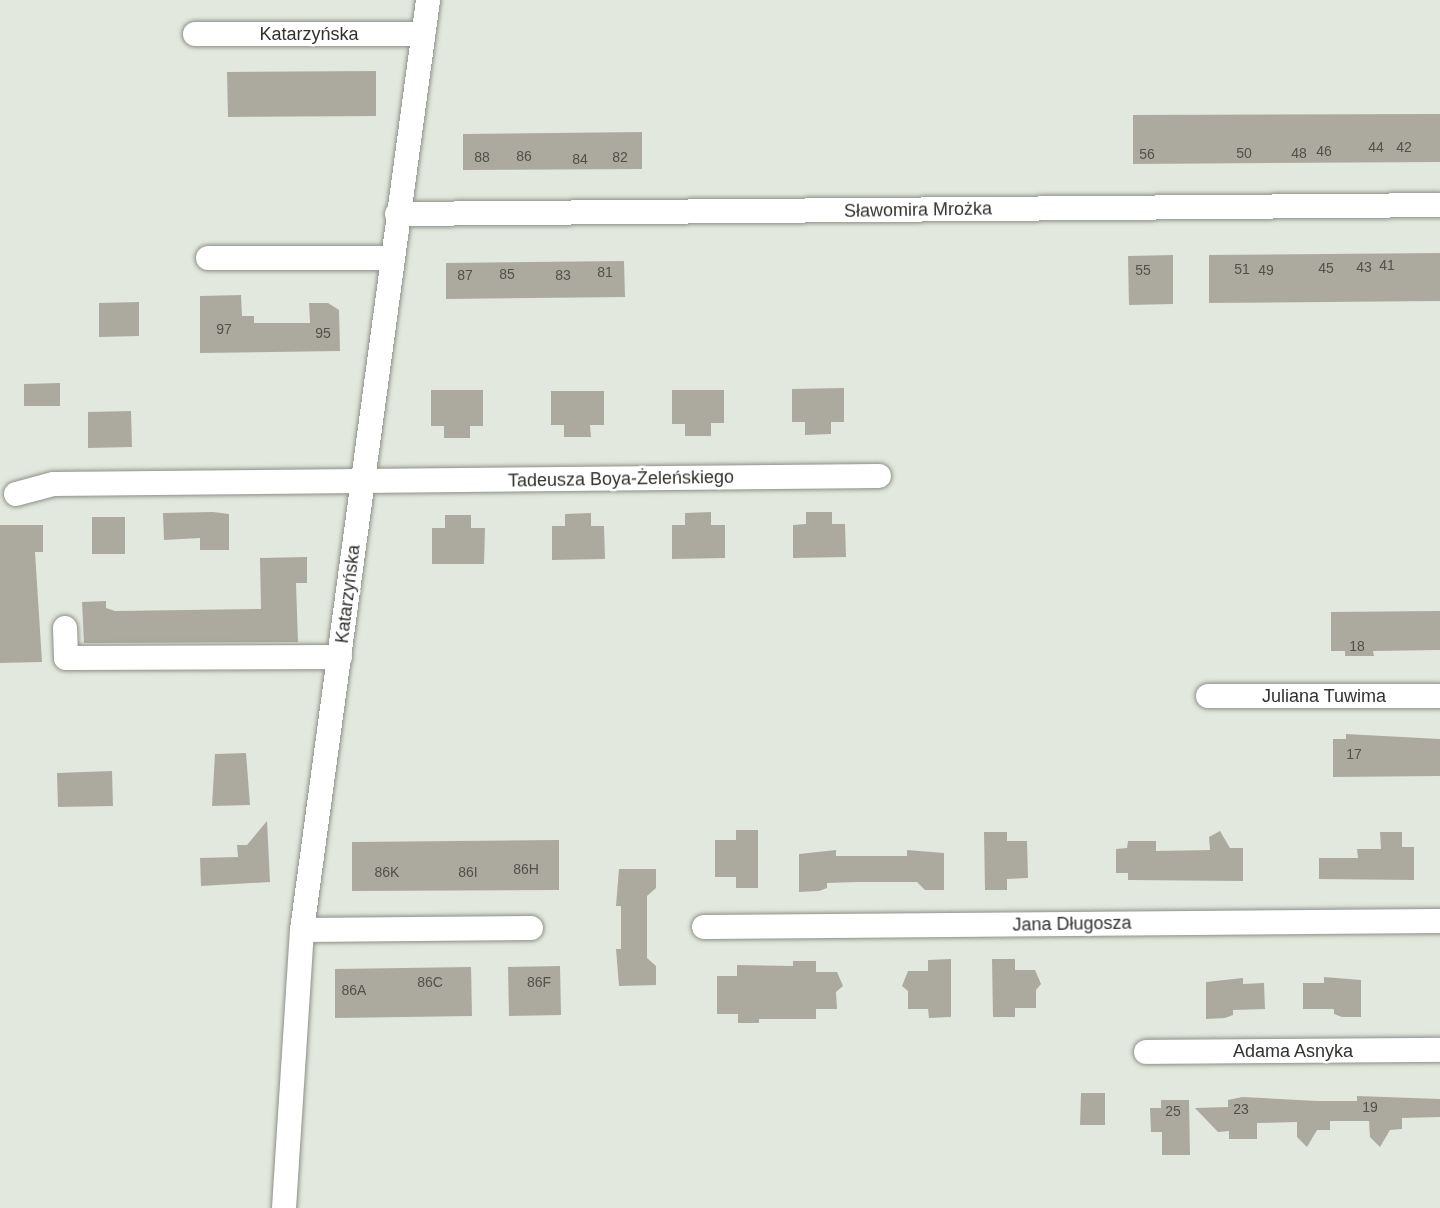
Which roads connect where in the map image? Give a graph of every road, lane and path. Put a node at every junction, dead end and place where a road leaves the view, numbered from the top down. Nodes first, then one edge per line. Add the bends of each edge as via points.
1 (428, 0) edge
2 (195, 34) dead end
3 (424, 34) junction
4 (1440, 205) edge
5 (397, 214) junction
6 (208, 258) dead end
7 (391, 258) junction
8 (879, 476) dead end
9 (362, 483) junction
10 (16, 494) dead end
11 (65, 628) dead end
12 (340, 657) junction
13 (1208, 696) dead end
14 (1440, 696) edge
15 (1440, 920) edge
16 (531, 928) dead end
17 (704, 928) dead end
18 (302, 930) junction
19 (1440, 1050) edge
20 (1146, 1052) dead end
21 (284, 1208) edge

1 - 3 street, Katarzyńska
2 - 3 street, Katarzyńska
3 - 5 street, Katarzyńska
4 - 5 street, Sławomira Mrożka
5 - 7 street, Katarzyńska
6 - 7 street
7 - 9 street, Katarzyńska
8 - 9 street, Tadeusza Boya-Żeleńskiego
9 - 10 street, Tadeusza Boya-Żeleńskiego via 54,484
9 - 12 street, Katarzyńska
11 - 12 street via 66,658
12 - 18 street, Katarzyńska
13 - 14 street, Juliana Tuwima
15 - 17 street, Jana Długosza
16 - 18 street
18 - 21 street, Katarzyńska
19 - 20 street, Adama Asnyka

